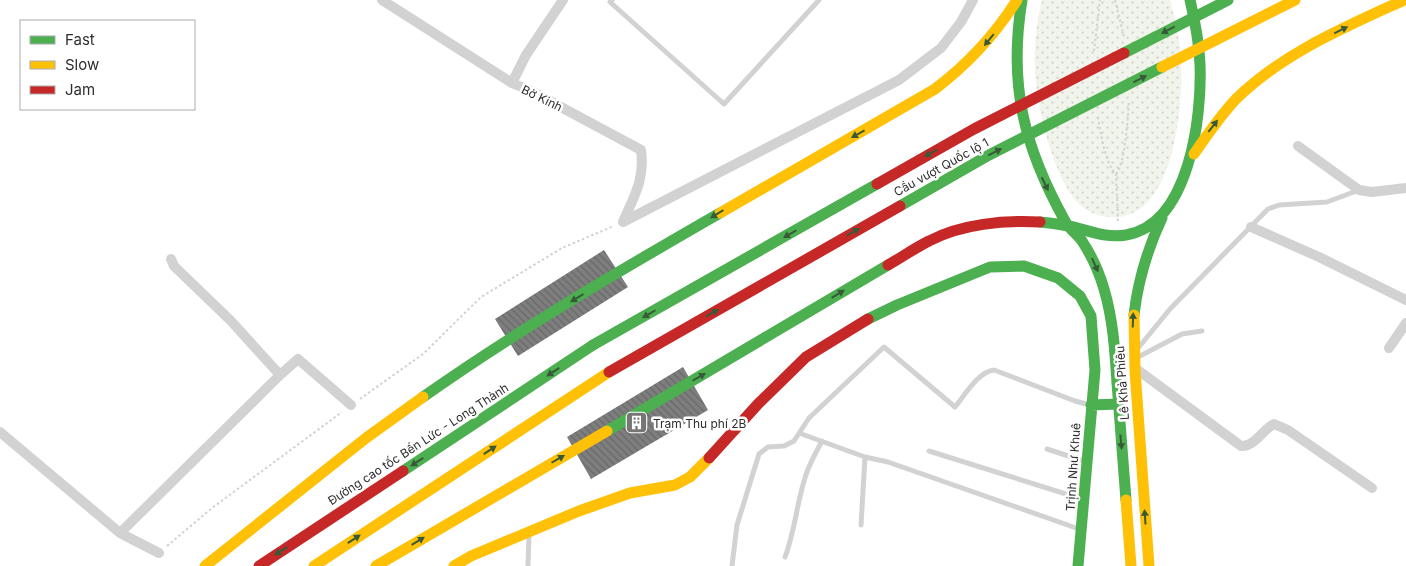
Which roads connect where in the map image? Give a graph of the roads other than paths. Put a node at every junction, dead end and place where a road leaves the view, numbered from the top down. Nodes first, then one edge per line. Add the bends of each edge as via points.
1 (382, 0) edge
2 (563, 0) edge
3 (612, 0) edge
4 (819, 0) edge
5 (973, 0) edge
6 (1017, 0) edge
7 (1022, 0) edge
8 (1190, 0) edge
9 (1228, 0) edge
10 (1295, 0) edge
11 (1404, 0) edge
12 (512, 83) junction
13 (1298, 146) dead end
14 (1186, 167) junction
15 (1406, 188) edge
16 (1359, 190) junction
17 (1170, 205) junction
18 (1067, 226) junction
19 (1251, 227) junction
20 (171, 259) dead end
21 (1406, 300) edge
22 (1406, 323) edge
23 (1202, 331) dead end
24 (593, 345) joint
25 (1389, 348) dead end
26 (1134, 360) junction
27 (1115, 369) junction
28 (1095, 370) junction
29 (280, 375) junction
30 (1118, 404) junction
31 (351, 405) road end
32 (1091, 405) junction
33 (0, 432) edge
34 (799, 433) junction
35 (822, 441) junction
36 (1046, 449) dead end
37 (929, 451) dead end
38 (865, 457) junction
39 (1087, 462) junction
40 (1372, 488) dead end
41 (1085, 500) junction
42 (861, 525) dead end
43 (1082, 530) junction
44 (529, 532) junction
45 (120, 533) junction
46 (159, 553) road end
47 (785, 557) dead end
48 (205, 566) edge
49 (258, 566) edge
50 (314, 566) edge
51 (376, 566) edge
52 (454, 566) edge
53 (528, 566) edge
54 (732, 566) edge
55 (1078, 566) edge
56 (1131, 566) edge
57 (1149, 566) edge

1 - 12 street, Bờ Kinh
2 - 12 street via 526,55
3 - 4 lane via 610,2 724,104
5 - 12 street, Bờ Kinh via 941,48 899,80 623,222 641,182 641,150
6 -> 48 main road via 983,47 935,90 733,204 464,368 366,438
7 -> 18 main road, Lê Khả Phiêu via 1016,49 1022,114 1040,173
8 - 14 main road via 1198,41 1200,85 1196,127
9 -> 24 main road, Cầu vượt Quốc lộ 1, bridge via 974,129
50 -> 10 main road, Cầu vượt Quốc lộ 1, bridge via 609,372 989,155
14 -> 11 main road via 1205,136 1256,81 1315,42
13 - 16 street
14 - 17 main road, Lê Khả Phiêu
15 - 16 street via 1372,192
16 - 19 lane via 1328,202 1273,206
17 - 18 main road via 1147,228 1119,236
26 -> 17 main road, Lê Khả Phiêu via 1134,302 1141,268
18 -> 27 main road, Lê Khả Phiêu via 1082,241 1100,276 1110,310
51 -> 18 main road via 930,240 962,228 996,222
19 - 21 street
19 - 26 lane via 1170,309
20 - 29 street via 174,266 231,321
22 - 25 street
23 - 26 lane via 1174,338
24 -> 49 main road, Đường cao tốc Bến Lức - Long Thành
26 - 40 street via 1241,446 1252,444 1274,424 1288,430
57 -> 26 main road, Lê Khả Phiêu
27 - 28 main road
27 - 30 main road, Lê Khả Phiêu
28 - 32 main road, Trịnh Như Khuê
28 - 44 main road, Trịnh Như Khuê via 1091,316 1080,296 1058,278 1024,266 990,267 860,323 806,357 690,477 675,485 630,494 588,508
29 - 31 street via 298,359
29 - 45 street
30 - 32 main road
30 -> 56 main road, Lê Khả Phiêu
32 - 34 lane via 989,370 955,407 884,347 809,418
32 - 39 main road, Trịnh Như Khuê
33 - 45 street
34 - 35 lane
34 - 54 lane via 790,444 768,447 758,454 737,525
35 - 38 lane
35 - 47 lane via 807,470
36 - 39 lane
37 - 41 lane
38 - 42 lane
38 - 43 lane via 888,462
39 - 41 main road, Trịnh Như Khuê
41 - 43 main road, Trịnh Như Khuê
43 - 55 main road, Trịnh Như Khuê
44 - 52 main road, Trịnh Như Khuê
44 - 53 lane
45 - 46 street

